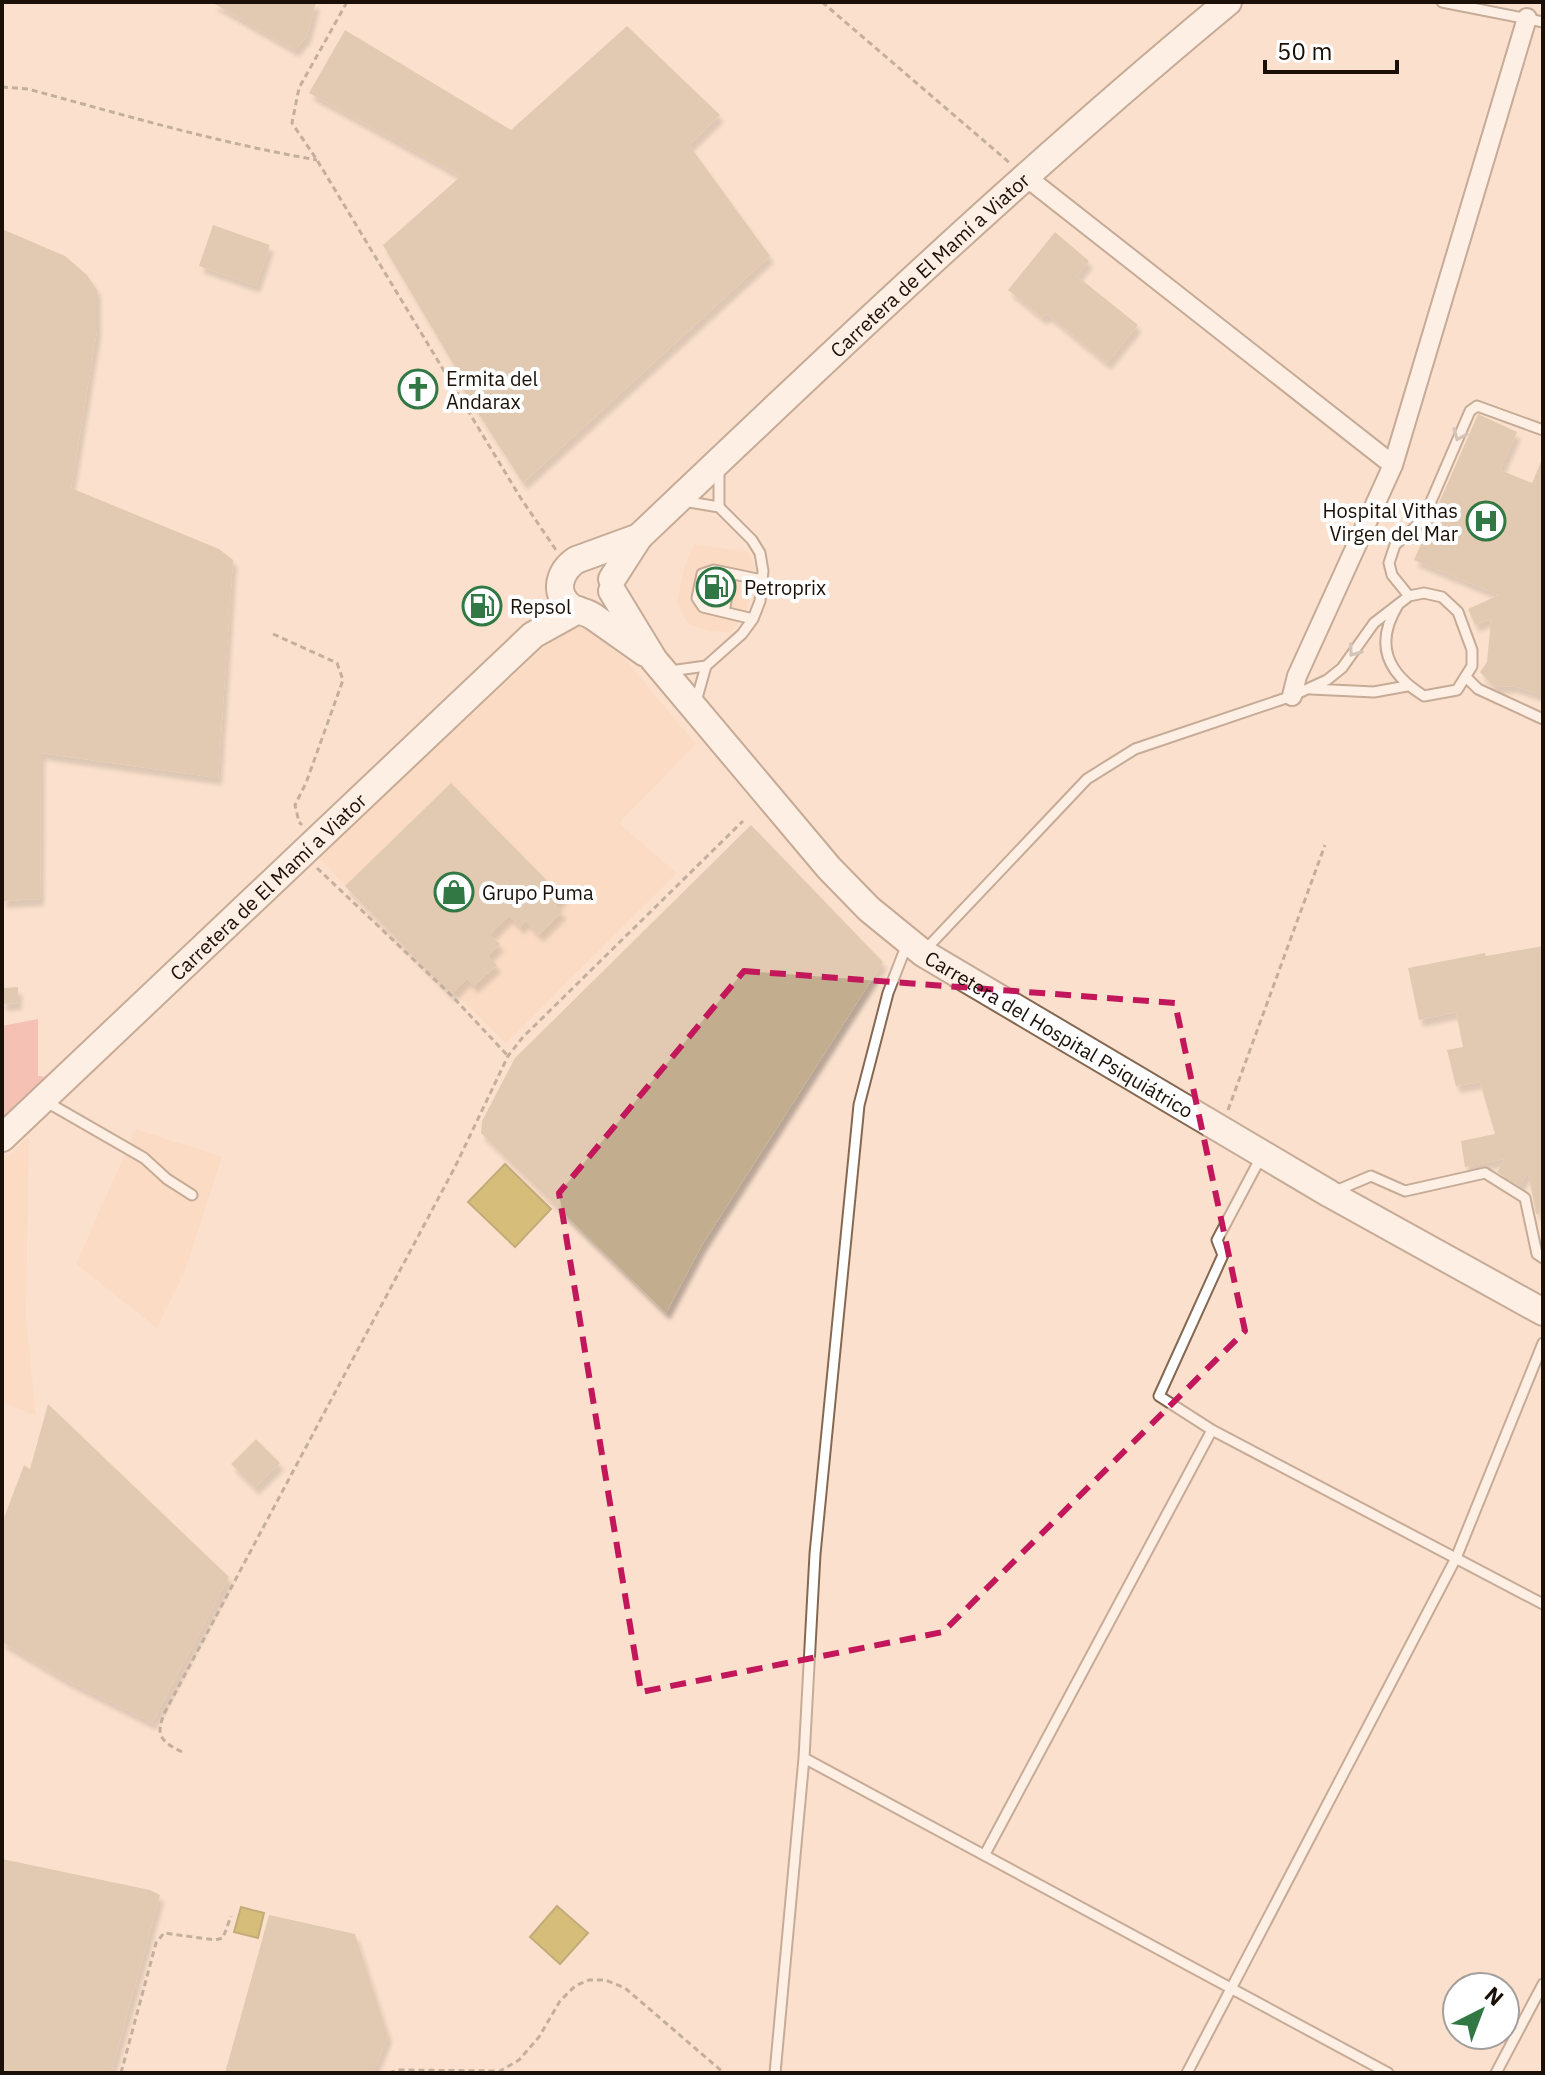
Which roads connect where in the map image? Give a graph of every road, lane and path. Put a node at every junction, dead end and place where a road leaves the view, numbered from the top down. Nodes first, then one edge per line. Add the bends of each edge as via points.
1 (347, 2) edge
2 (822, 2) edge
3 (1228, 2) edge
4 (1442, 2) edge
5 (1535, 20) edge
6 (2, 87) edge
7 (317, 160) junction
8 (1025, 176) junction
9 (1543, 430) edge
10 (719, 461) junction
11 (1393, 465) junction
12 (678, 500) junction
13 (719, 507) junction
14 (639, 537) junction
15 (731, 574) junction
16 (762, 580) junction
17 (612, 585) junction
18 (576, 588) junction
19 (1409, 596) junction
20 (1398, 605) junction
21 (724, 612) junction
22 (753, 619) junction
23 (273, 634) dead end
24 (659, 666) junction
25 (706, 666) junction
26 (1466, 677) junction
27 (1407, 686) junction
28 (1298, 692) junction
29 (694, 708) junction
30 (1543, 719) edge
31 (743, 821) dead end
32 (1325, 845) dead end
33 (310, 846) junction
34 (916, 947) junction
35 (508, 1056) junction
36 (42, 1100) junction
37 (1222, 1129) junction
38 (2, 1138) edge
39 (1262, 1154) junction
40 (1330, 1194) junction
41 (192, 1195) dead end
42 (1543, 1258) edge
43 (1543, 1312) edge
44 (1543, 1343) edge
45 (1212, 1430) junction
46 (1456, 1558) junction
47 (1543, 1604) edge
48 (182, 1752) dead end
49 (804, 1758) junction
50 (985, 1854) junction
51 (231, 1916) dead end
52 (1543, 1984) edge
53 (1230, 1988) junction
54 (121, 2073) edge
55 (389, 2073) edge
56 (724, 2073) edge
57 (775, 2073) edge
58 (1187, 2073) edge
59 (1388, 2073) edge
60 (1496, 2073) edge

1 - 7 path via 299,88 292,123
2 - 8 path
3 - 8 street, Carretera de El Mamí a Viator
4 - 5 lane
5 - 11 street
6 - 7 path
7 - 18 path
8 - 10 street, Carretera de El Mamí a Viator
8 - 11 street
9 -> 19 lane via 1487,408 1470,411 1423,520 1395,545 1389,563
10 - 12 street, Carretera de El Mamí a Viator
10 - 13 lane
11 - 28 street via 1297,676
12 - 13 lane
12 - 14 street, Carretera de El Mamí a Viator
13 - 16 lane via 760,553
14 - 17 street, Carretera de El Mamí a Viator
14 - 18 street
15 - 16 lane
15 - 21 lane
15 - 21 lane via 702,574 699,586 697,598 703,607
16 - 22 lane
17 - 18 street, Carretera de El Mamí a Viator via 604,605
17 - 18 street via 602,564
17 - 24 street
18 - 24 street
18 - 33 street, Carretera de El Mamí a Viator
19 - 20 lane
19 - 26 lane via 1442,597 1458,612 1472,650
20 - 27 lane via 1387,623 1385,644 1390,665
20 -> 28 lane via 1374,623 1342,668
21 - 22 lane
22 - 25 lane
23 - 33 path via 337,663 343,680 295,805
24 - 25 lane
24 - 29 street, Carretera del Hospital Psiquiátrico
25 - 29 lane
26 - 27 lane via 1457,690 1424,696
26 - 30 lane via 1478,689
27 - 28 lane via 1374,692
28 - 34 lane via 1135,749 1087,779
29 - 34 street, Carretera del Hospital Psiquiátrico via 829,868
31 - 35 path
32 - 37 path
33 - 35 path
33 - 36 street, Carretera de El Mamí a Viator
34 - 37 street, Carretera del Hospital Psiquiátrico
34 - 49 lane via 888,993 859,1105 815,1554
35 - 48 path via 448,1181 165,1712 161,1737
36 - 38 street, Carretera de El Mamí a Viator
36 - 41 lane via 144,1158
37 - 39 street, Carretera del Hospital Psiquiátrico
39 - 40 street, Carretera del Hospital Psiquiátrico
39 - 45 lane via 1217,1240 1223,1255 1159,1396
40 - 42 lane via 1371,1176 1405,1191 1485,1173 1525,1198 1537,1254
40 - 43 street, Carretera del Hospital Psiquiátrico
44 - 46 lane
45 - 46 lane
45 - 50 lane
46 - 47 lane
46 - 53 lane
49 - 50 lane
49 - 57 lane
50 - 53 lane
51 - 54 path via 223,1938 164,1933 156,1943
52 - 60 lane
53 - 58 lane
53 - 59 lane
55 - 56 path via 500,2071 519,2060 539,2037 560,2001 589,1980 625,1988

